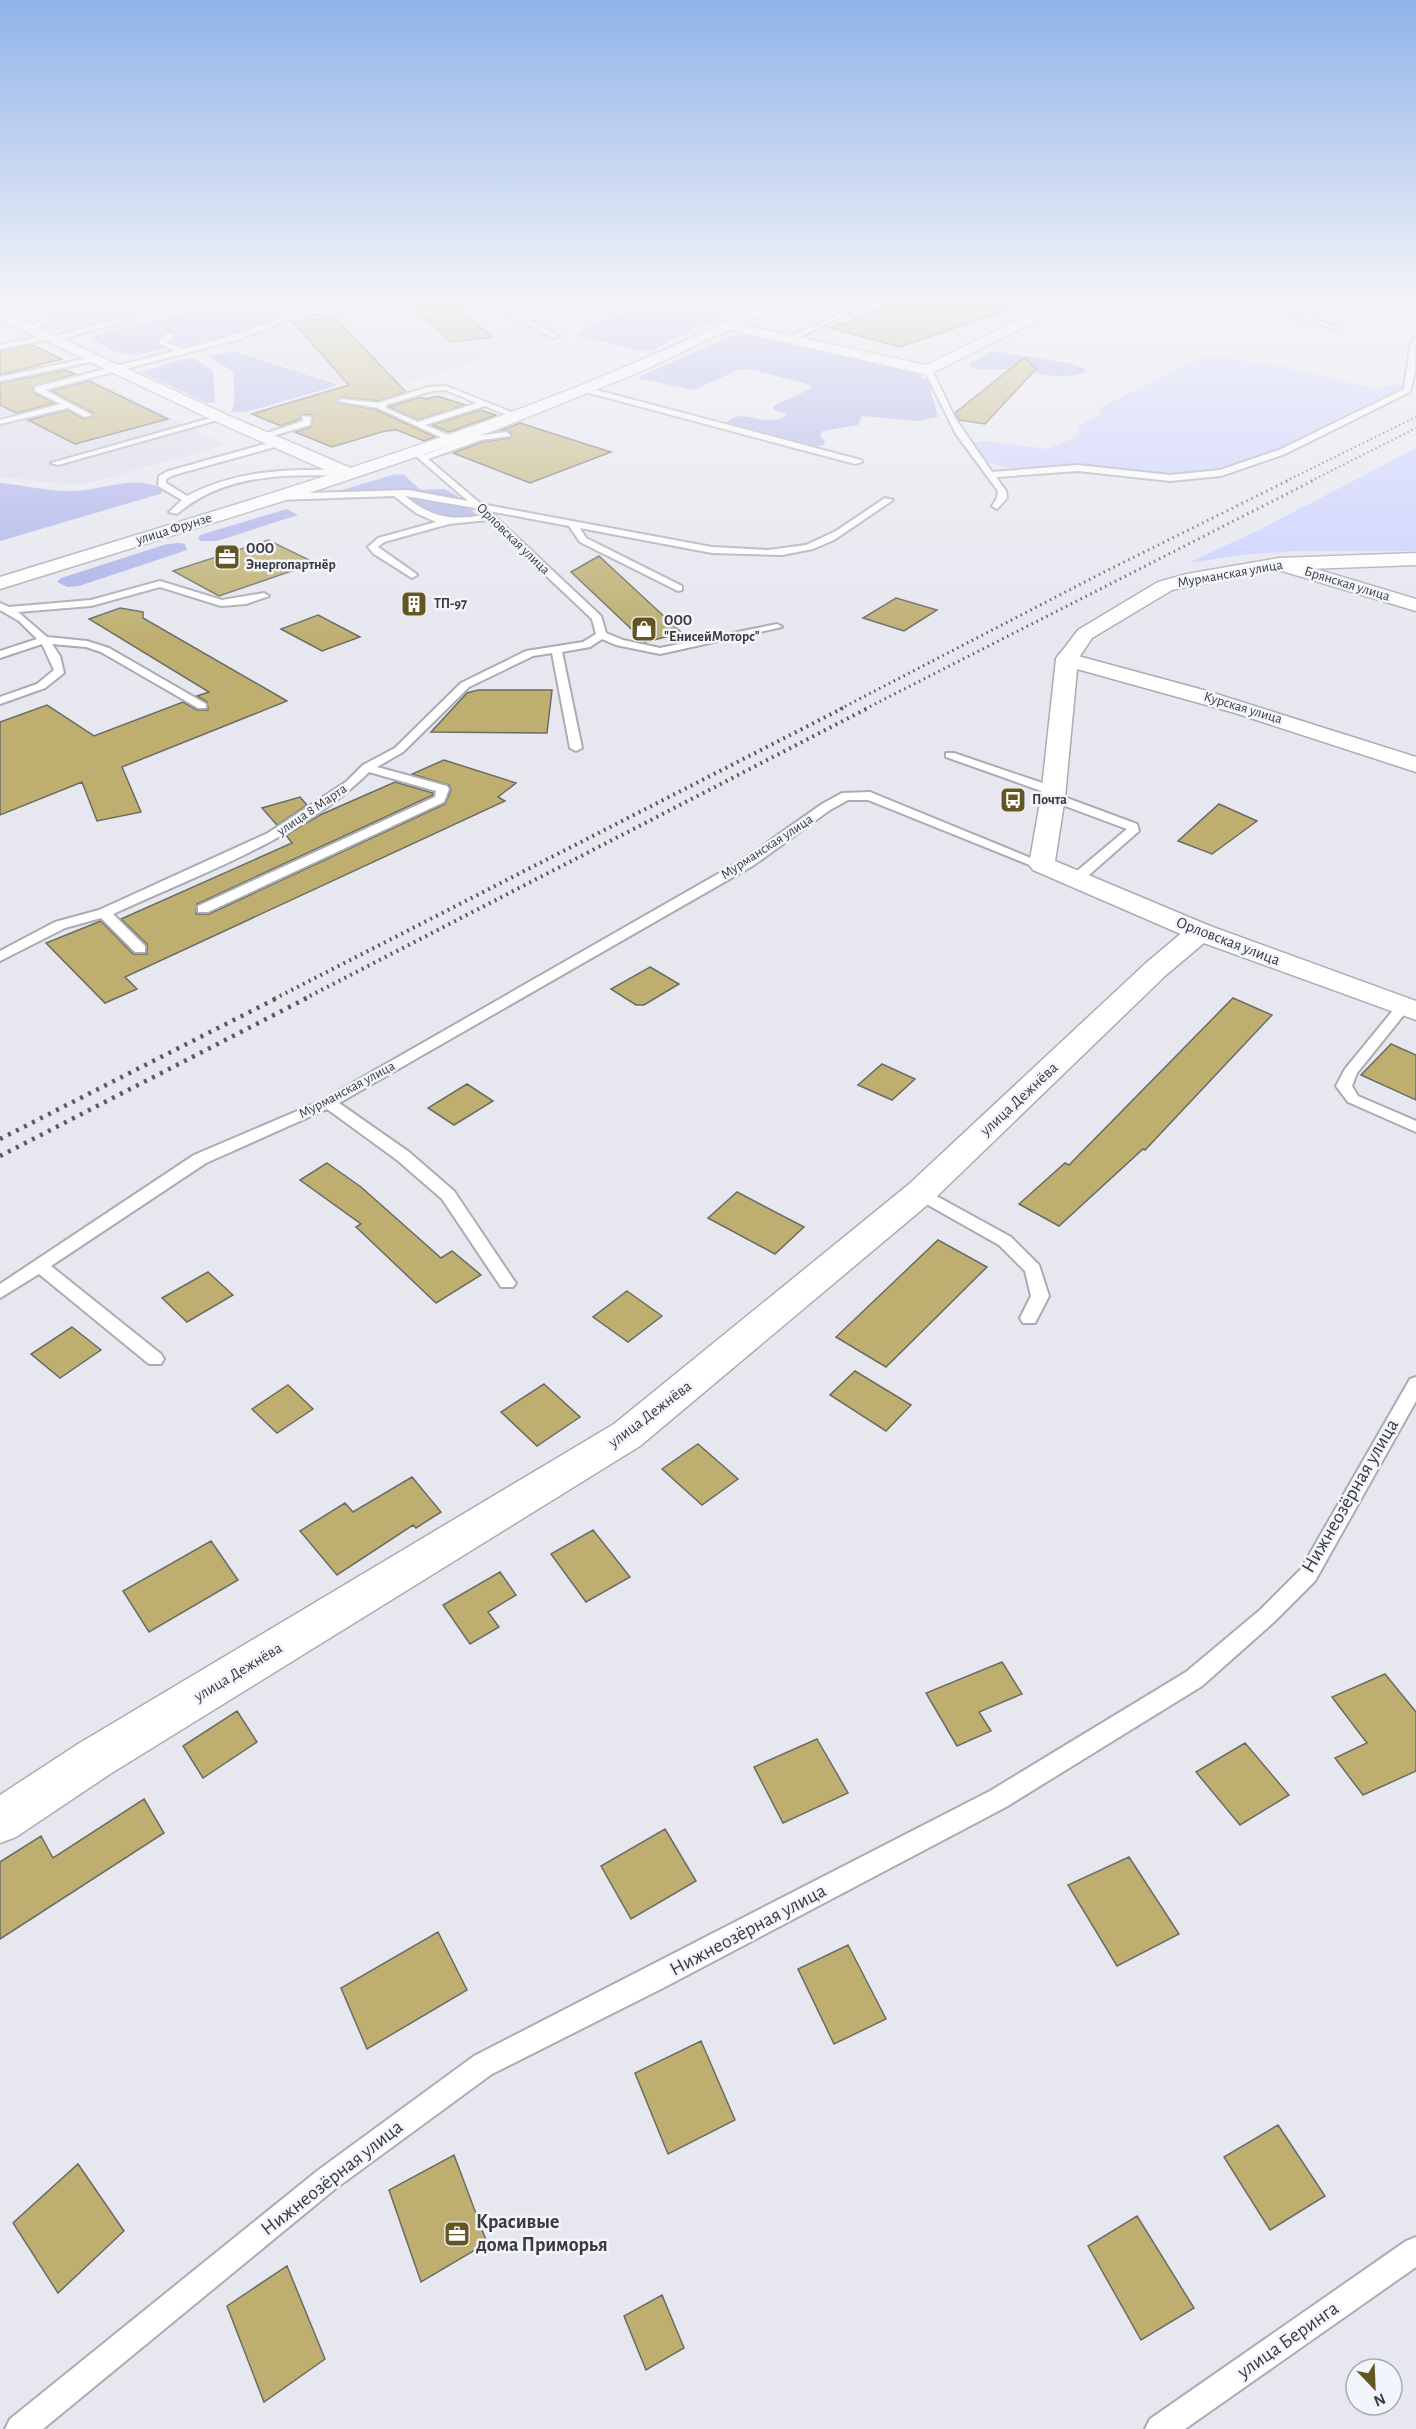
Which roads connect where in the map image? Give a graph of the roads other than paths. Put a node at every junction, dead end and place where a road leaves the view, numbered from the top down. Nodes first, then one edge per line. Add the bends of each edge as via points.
1 (31, 414) edge
2 (85, 414) edge
3 (213, 414) edge
4 (399, 414) edge
5 (450, 414) edge
6 (513, 414) edge
7 (521, 414) edge
8 (680, 414) edge
9 (949, 414) edge
10 (1361, 414) edge
11 (88, 416) dead end
12 (517, 416) junction
13 (221, 418) junction
14 (305, 418) dead end
15 (0, 422) edge
16 (419, 424) junction
17 (507, 434) dead end
18 (262, 436) junction
19 (451, 438) junction
20 (279, 443) junction
21 (418, 454) junction
22 (858, 462) dead end
23 (55, 463) dead end
24 (347, 473) junction
25 (988, 475) junction
26 (396, 493) junction
27 (276, 497) junction
28 (888, 500) dead end
29 (476, 504) junction
30 (181, 506) junction
31 (997, 506) dead end
32 (488, 517) junction
33 (450, 521) junction
34 (572, 523) junction
35 (1416, 559) edge
36 (0, 564) edge
37 (1279, 564) junction
38 (412, 575) dead end
39 (0, 583) edge
40 (678, 588) dead end
41 (264, 596) dead end
42 (1416, 605) edge
43 (3, 608) edge
44 (777, 627) dead end
45 (601, 636) junction
46 (44, 640) junction
47 (556, 649) junction
48 (0, 654) edge
49 (1067, 659) junction
50 (0, 701) edge
51 (202, 706) dead end
52 (576, 748) dead end
53 (951, 755) dead end
54 (1416, 765) edge
55 (367, 768) junction
56 (1053, 794) junction
57 (1042, 865) junction
58 (1076, 879) junction
59 (203, 909) dead end
60 (104, 913) junction
61 (1200, 932) junction
62 (140, 949) dead end
63 (0, 957) edge
64 (1410, 1008) edge
65 (328, 1103) junction
66 (1416, 1127) edge
67 (920, 1192) junction
68 (40, 1266) junction
69 (507, 1283) dead end
70 (0, 1292) edge
71 (1029, 1318) dead end
72 (155, 1359) dead end
73 (1416, 1383) edge
74 (0, 1821) edge
75 (1416, 2251) edge
76 (20, 2429) edge
77 (1160, 2429) edge

1 - 15 lane
2 - 11 lane
3 - 13 main road
4 - 16 lane
5 - 16 lane
6 - 12 lane
7 - 12 main road, улица Фрунзе
8 - 22 lane
9 - 25 lane
10 - 25 lane via 1256,463 1198,477 1170,478 1078,468
12 - 19 main road, улица Фрунзе
13 - 18 main road
13 - 23 lane
14 - 18 lane via 307,423
16 - 19 lane
17 - 21 lane
18 - 20 main road
19 - 21 main road, улица Фрунзе
20 - 24 main road
20 - 30 lane via 162,478 161,484
21 - 24 main road, улица Фрунзе
21 - 29 lane, Орловская улица
24 - 27 main road, улица Фрунзе
24 - 30 main road, улица Фрунзе via 241,491
25 - 31 lane via 1002,491
26 - 27 lane
26 - 29 lane
26 - 33 lane via 420,514
27 - 39 main road, улица Фрунзе
28 - 34 lane via 821,543 758,552 712,550
29 - 32 lane, Орловская улица
29 - 34 lane
30 - 36 main road, улица Фрунзе
32 - 33 lane
32 - 45 lane, Орловская улица via 597,618
33 - 38 lane via 381,540 373,547
34 - 40 lane via 583,540
35 - 37 main road, Мурманская улица
37 - 42 main road, Брянская улица
37 - 49 main road, Мурманская улица via 1165,586 1085,634
41 - 43 lane via 221,603 160,584 91,603
43 - 46 lane via 23,619
44 - 45 lane via 660,651
45 - 47 lane, улица 8 Марта via 585,645
46 - 48 lane
46 - 50 lane via 60,671 41,686
46 - 51 lane via 87,644 105,650
47 - 52 lane
47 - 55 lane, улица 8 Марта via 515,659 465,685 399,750
49 - 54 main road, Курская улица via 1280,719
49 - 56 main road, Мурманская улица
53 - 56 lane
55 - 59 lane via 443,789 440,799
55 - 60 lane, улица 8 Марта via 342,791 272,836
56 - 57 main road, Мурманская улица
56 - 58 lane via 1133,827
57 - 58 main road, Орловская улица
57 - 65 lane, Мурманская улица via 870,796 846,796 749,862
58 - 61 main road, Орловская улица
60 - 62 lane
60 - 63 lane, улица 8 Марта via 60,925
61 - 64 main road, Орловская улица
61 - 67 main road, улица Дежнёва
64 - 66 lane via 1350,1072 1344,1086 1353,1099
65 - 68 lane, Мурманская улица via 200,1159
65 - 69 lane via 403,1156 448,1195
67 - 71 lane via 1005,1241 1033,1269 1040,1296
67 - 74 main road, улица Дежнёва via 627,1434 94,1759
68 - 70 lane, Мурманская улица
68 - 72 lane
73 - 76 lane, Нижнеозёрная улица via 1308,1575 1194,1679 998,1798 483,2065 326,2180
75 - 77 lane, улица Беринга

